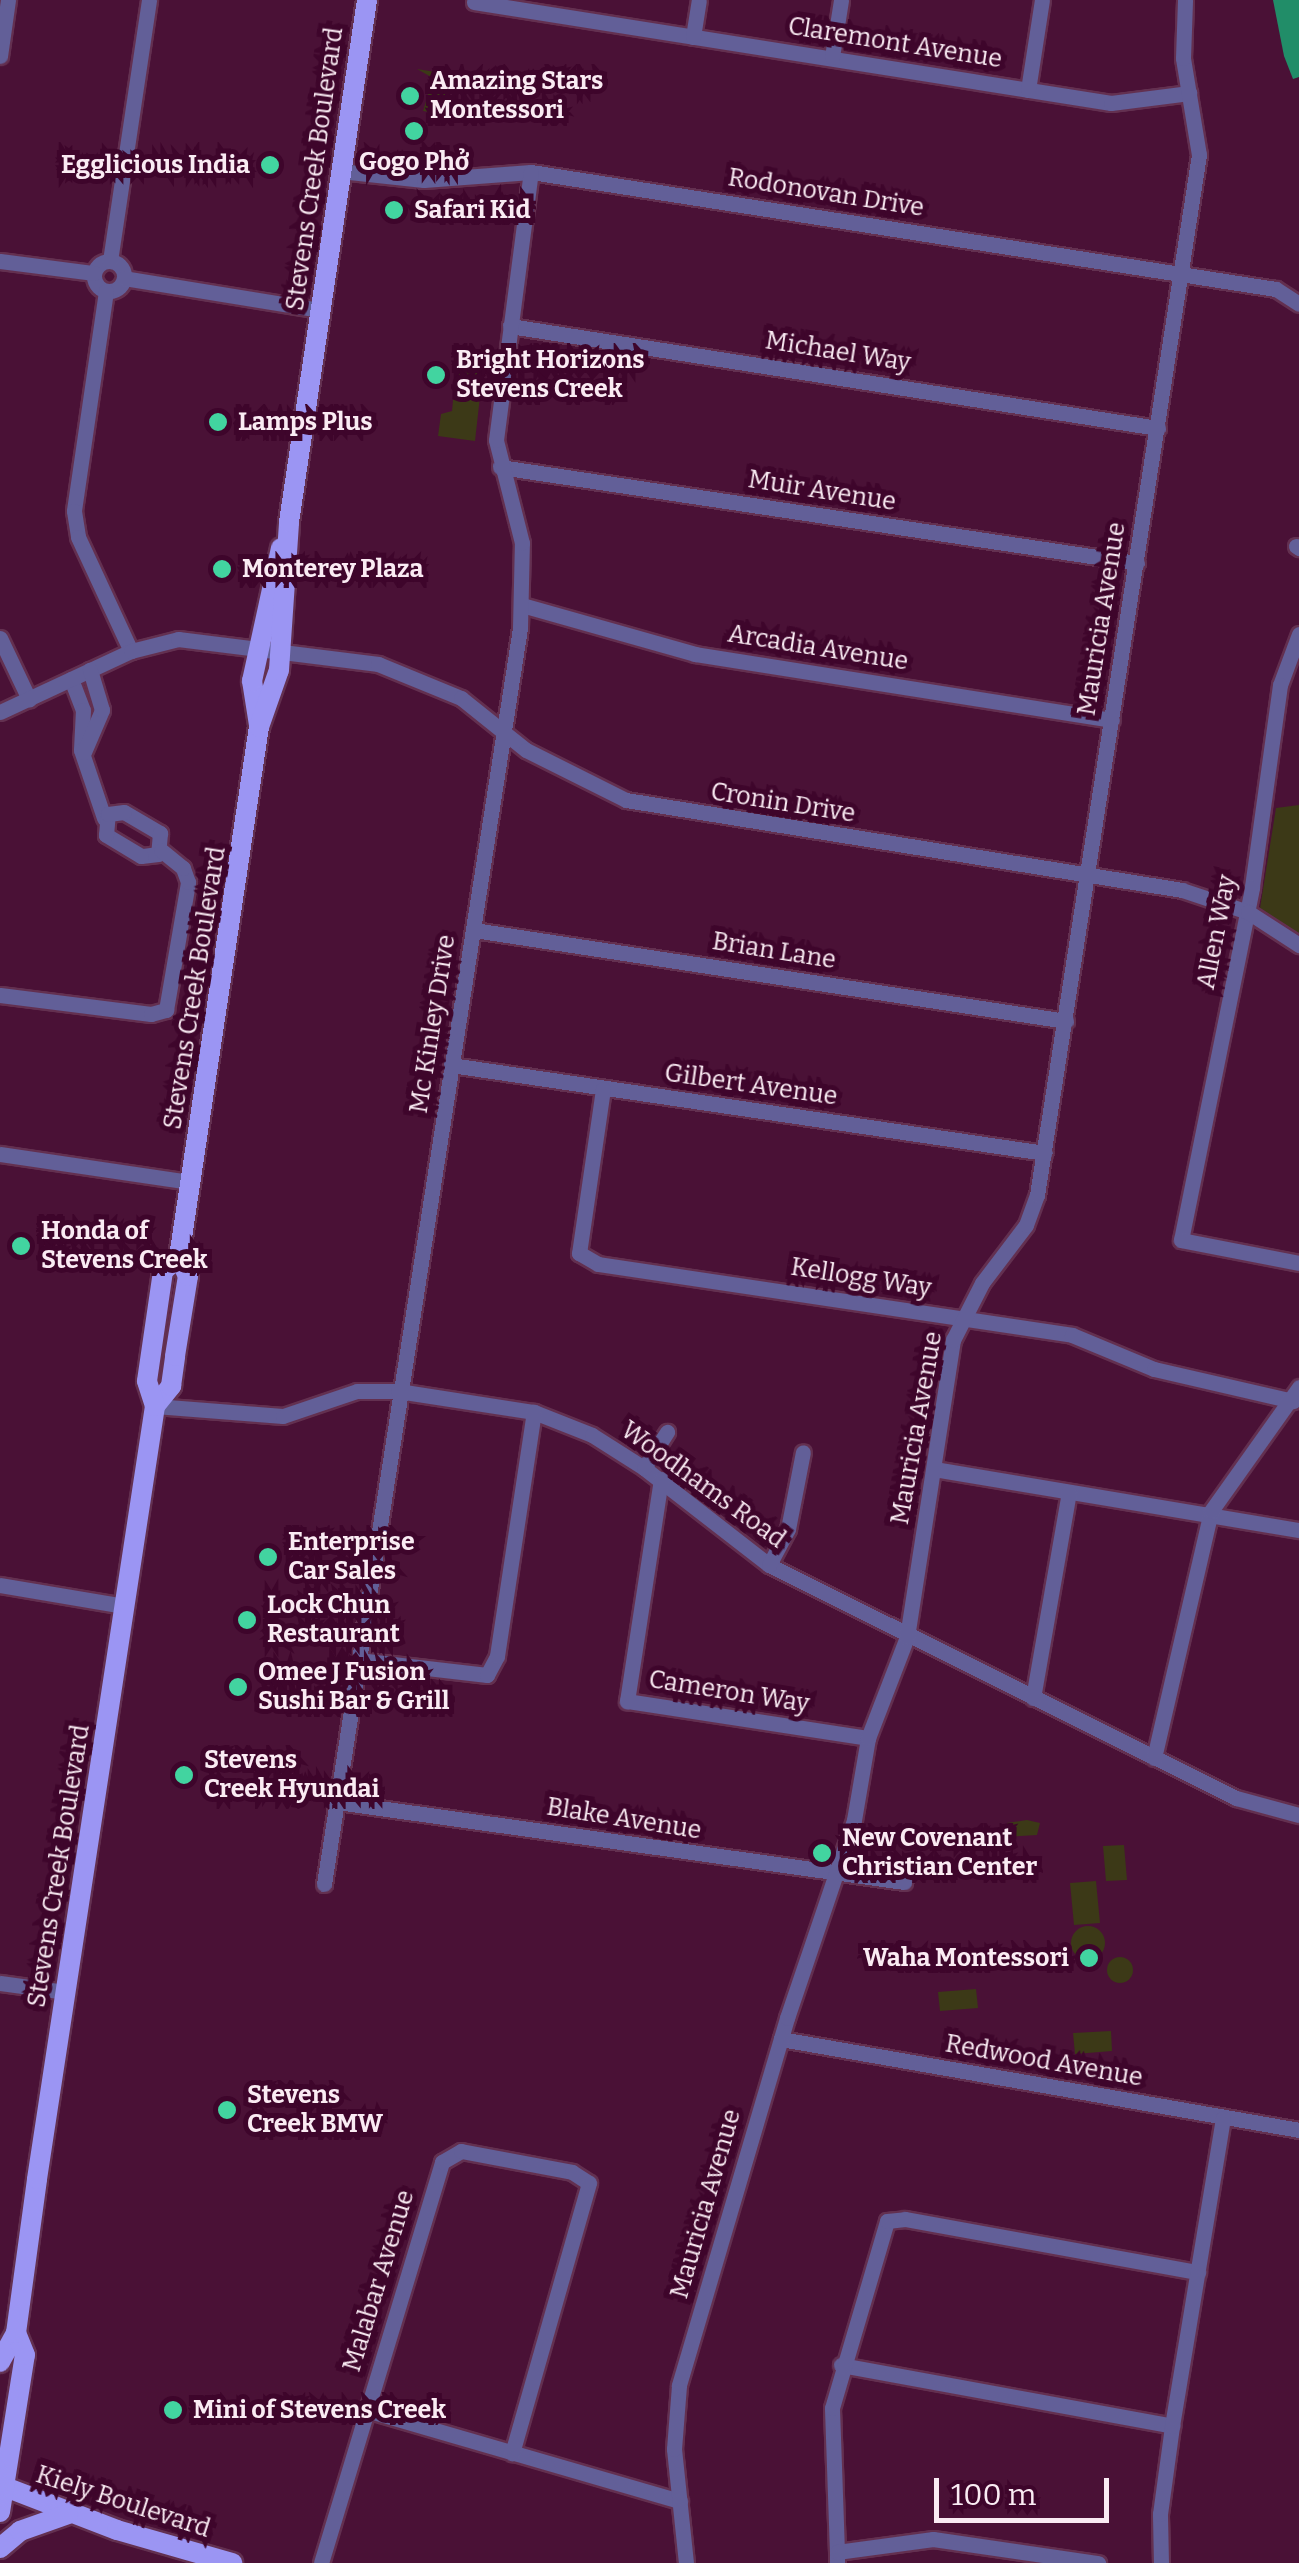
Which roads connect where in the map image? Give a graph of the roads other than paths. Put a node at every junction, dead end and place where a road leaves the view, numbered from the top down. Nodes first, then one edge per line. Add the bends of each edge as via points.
1 (8, 0) edge
2 (149, 0) edge
3 (699, 0) edge
4 (840, 0) edge
5 (1042, 0) edge
6 (1185, 0) edge
7 (365, 1) edge
8 (474, 2) edge
9 (693, 37) junction
10 (0, 56) edge
11 (832, 58) junction
12 (1028, 90) junction
13 (1189, 93) junction
14 (340, 172) junction
15 (532, 172) junction
16 (0, 261) edge
17 (110, 261) junction
18 (94, 273) junction
19 (1183, 274) junction
20 (124, 278) junction
21 (106, 291) junction
22 (1299, 304) edge
23 (320, 310) junction
24 (510, 326) junction
25 (1158, 428) junction
26 (500, 467) junction
27 (289, 522) junction
28 (1136, 563) junction
29 (522, 605) junction
30 (1299, 634) edge
31 (0, 638) edge
32 (257, 646) junction
33 (282, 649) junction
34 (132, 651) junction
35 (90, 670) junction
36 (71, 679) junction
37 (28, 699) junction
38 (0, 712) edge
39 (1112, 720) junction
40 (259, 727) junction
41 (89, 728) junction
42 (503, 733) junction
43 (104, 818) junction
44 (162, 850) junction
45 (1088, 874) junction
46 (1248, 912) junction
47 (474, 930) junction
48 (1299, 945) edge
49 (0, 995) edge
50 (1066, 1021) junction
51 (452, 1065) junction
52 (602, 1089) junction
53 (1044, 1153) junction
54 (0, 1154) edge
55 (190, 1182) junction
56 (1299, 1263) edge
57 (964, 1319) junction
58 (398, 1391) junction
59 (1296, 1394) edge
60 (154, 1406) junction
61 (534, 1412) junction
62 (668, 1432) dead end
63 (802, 1452) dead end
64 (644, 1468) junction
65 (934, 1470) junction
66 (660, 1479) junction
67 (1069, 1492) junction
68 (1211, 1510) junction
69 (1299, 1530) edge
70 (768, 1566) junction
71 (0, 1585) edge
72 (124, 1606) junction
73 (907, 1637) junction
74 (358, 1660) junction
75 (1033, 1698) junction
76 (868, 1738) junction
77 (1154, 1758) junction
78 (337, 1802) junction
79 (1299, 1816) edge
80 (834, 1876) junction
81 (904, 1882) dead end
82 (324, 1884) dead end
83 (0, 1983) edge
84 (66, 1992) junction
85 (780, 2039) junction
86 (1223, 2118) junction
87 (1299, 2130) edge
88 (1198, 2272) junction
89 (16, 2333) junction
90 (0, 2362) edge
91 (841, 2365) junction
92 (366, 2410) junction
93 (1172, 2426) junction
94 (512, 2452) junction
95 (2, 2486) edge
96 (680, 2501) junction
97 (0, 2512) edge
98 (70, 2514) junction
99 (0, 2548) edge
100 (1013, 2556) edge
101 (837, 2557) edge
102 (232, 2563) edge
103 (321, 2563) edge
104 (686, 2563) edge
105 (1098, 2563) edge
106 (1161, 2563) edge

1 - 10 street
2 - 17 street
3 - 9 street
4 - 11 street
5 - 12 street
6 - 13 street, Mauricia Avenue
7 - 14 main road, Stevens Creek Boulevard
8 - 9 street, Claremont Avenue
9 - 11 street, Claremont Avenue
11 - 12 street, Claremont Avenue
12 - 13 street, Claremont Avenue via 1111,103
13 - 19 street, Mauricia Avenue via 1199,156
14 - 15 street, Rodonovan Drive via 424,180
14 - 23 main road, Stevens Creek Boulevard
15 - 19 street, Rodonovan Drive
15 - 24 street, Mc Kinley Drive
16 - 18 street
17 - 18 street
17 - 20 street
18 - 21 street
19 - 22 street, Rodonovan Drive via 1276,289
19 - 25 street, Mauricia Avenue
20 - 21 street
20 - 23 street
21 - 34 street via 74,510 78,537
23 - 27 main road, Stevens Creek Boulevard
24 - 25 street, Michael Way
24 - 26 street, Mc Kinley Drive via 496,440
25 - 28 street, Mauricia Avenue
26 - 28 street, Muir Avenue
26 - 29 street, Mc Kinley Drive via 522,544
27 - 32 main road, Stevens Creek Boulevard
27 - 33 main road, Stevens Creek Boulevard
28 - 39 street, Mauricia Avenue
29 - 39 street, Arcadia Avenue via 660,647
29 - 42 street, Mc Kinley Drive
30 - 46 street, Allen Way via 1280,685
31 - 37 street
32 - 33 street, Cronin Drive
32 - 34 street, Cronin Drive via 178,639
32 - 40 main road, Stevens Creek Boulevard via 252,680
33 - 40 main road, Stevens Creek Boulevard
33 - 42 street, Cronin Drive via 400,670 461,698
34 - 35 street, Cronin Drive
35 - 36 street, Cronin Drive
35 - 41 street via 101,696
36 - 37 street, Cronin Drive
36 - 41 street
37 - 38 street, Cronin Drive
39 - 45 street, Mauricia Avenue
40 - 55 main road, Stevens Creek Boulevard
41 - 43 street via 84,756
42 - 45 street, Cronin Drive via 577,780 626,800
42 - 47 street, Mc Kinley Drive
43 - 44 street via 124,812 160,833
43 - 44 street via 106,835 141,856
44 - 49 street via 188,882 166,1010 151,1014
45 - 46 street, Cronin Drive via 1182,890
45 - 50 street, Mauricia Avenue
46 - 48 street, Cronin Drive
46 - 56 street, Allen Way via 1181,1240
47 - 50 street, Brian Lane
47 - 51 street, Mc Kinley Drive
50 - 53 street, Mauricia Avenue
51 - 52 street, Gilbert Avenue
51 - 58 street, Mc Kinley Drive
52 - 53 street, Gilbert Avenue
52 - 57 street, Kellogg Way via 579,1253 598,1264
53 - 57 street, Mauricia Avenue via 1026,1226
54 - 55 street
55 - 60 main road, Stevens Creek Boulevard via 179,1258 164,1271 147,1381
57 - 59 street, Kellogg Way via 1072,1335 1154,1370
57 - 65 street, Mauricia Avenue via 953,1340
58 - 60 street, Woodhams Road via 358,1391 283,1416
58 - 61 street, Woodhams Road
58 - 74 street, Mc Kinley Drive
59 - 68 street
60 - 72 main road, Stevens Creek Boulevard
61 - 64 street, Woodhams Road via 592,1435
61 - 74 street via 496,1656 487,1675
62 - 64 street
63 - 70 street via 788,1529
64 - 66 street, Woodhams Road
65 - 67 street
65 - 73 street, Mauricia Avenue
66 - 70 street, Woodhams Road
66 - 76 street, Cameron Way via 626,1701
67 - 68 street
67 - 75 street
68 - 69 street
68 - 77 street
70 - 73 street, Woodhams Road
71 - 72 street
72 - 84 main road, Stevens Creek Boulevard
73 - 75 street, Woodhams Road
73 - 76 street, Mauricia Avenue
74 - 78 street, Mc Kinley Drive
75 - 77 street, Woodhams Road
76 - 80 street, Mauricia Avenue via 854,1820
77 - 79 street, Woodhams Road via 1236,1798
78 - 80 street, Blake Avenue
78 - 82 street, Mc Kinley Drive
80 - 81 street, Blake Avenue
80 - 85 street, Mauricia Avenue
83 - 84 street
84 - 89 main road, Stevens Creek Boulevard
85 - 86 street, Redwood Avenue
85 - 96 street, Mauricia Avenue via 680,2385 674,2449
86 - 87 street, Redwood Avenue
86 - 88 street
88 - 91 street via 905,2219 886,2222
88 - 93 street
89 - 90 main road, Stevens Creek Boulevard
89 - 95 main road, Stevens Creek Boulevard via 25,2355
91 - 93 street
91 - 101 street via 830,2456
92 - 94 street
92 - 94 street, Malabar Avenue via 442,2162 460,2152 572,2172 589,2182
92 - 103 street, Malabar Avenue
93 - 106 street
94 - 96 street
95 - 97 main road, Stevens Creek Boulevard
95 - 98 main road, Kiely Boulevard
96 - 104 street, Mauricia Avenue
98 - 99 main road via 20,2531
98 - 102 main road, Kiely Boulevard
100 - 101 street via 933,2539
100 - 105 street

